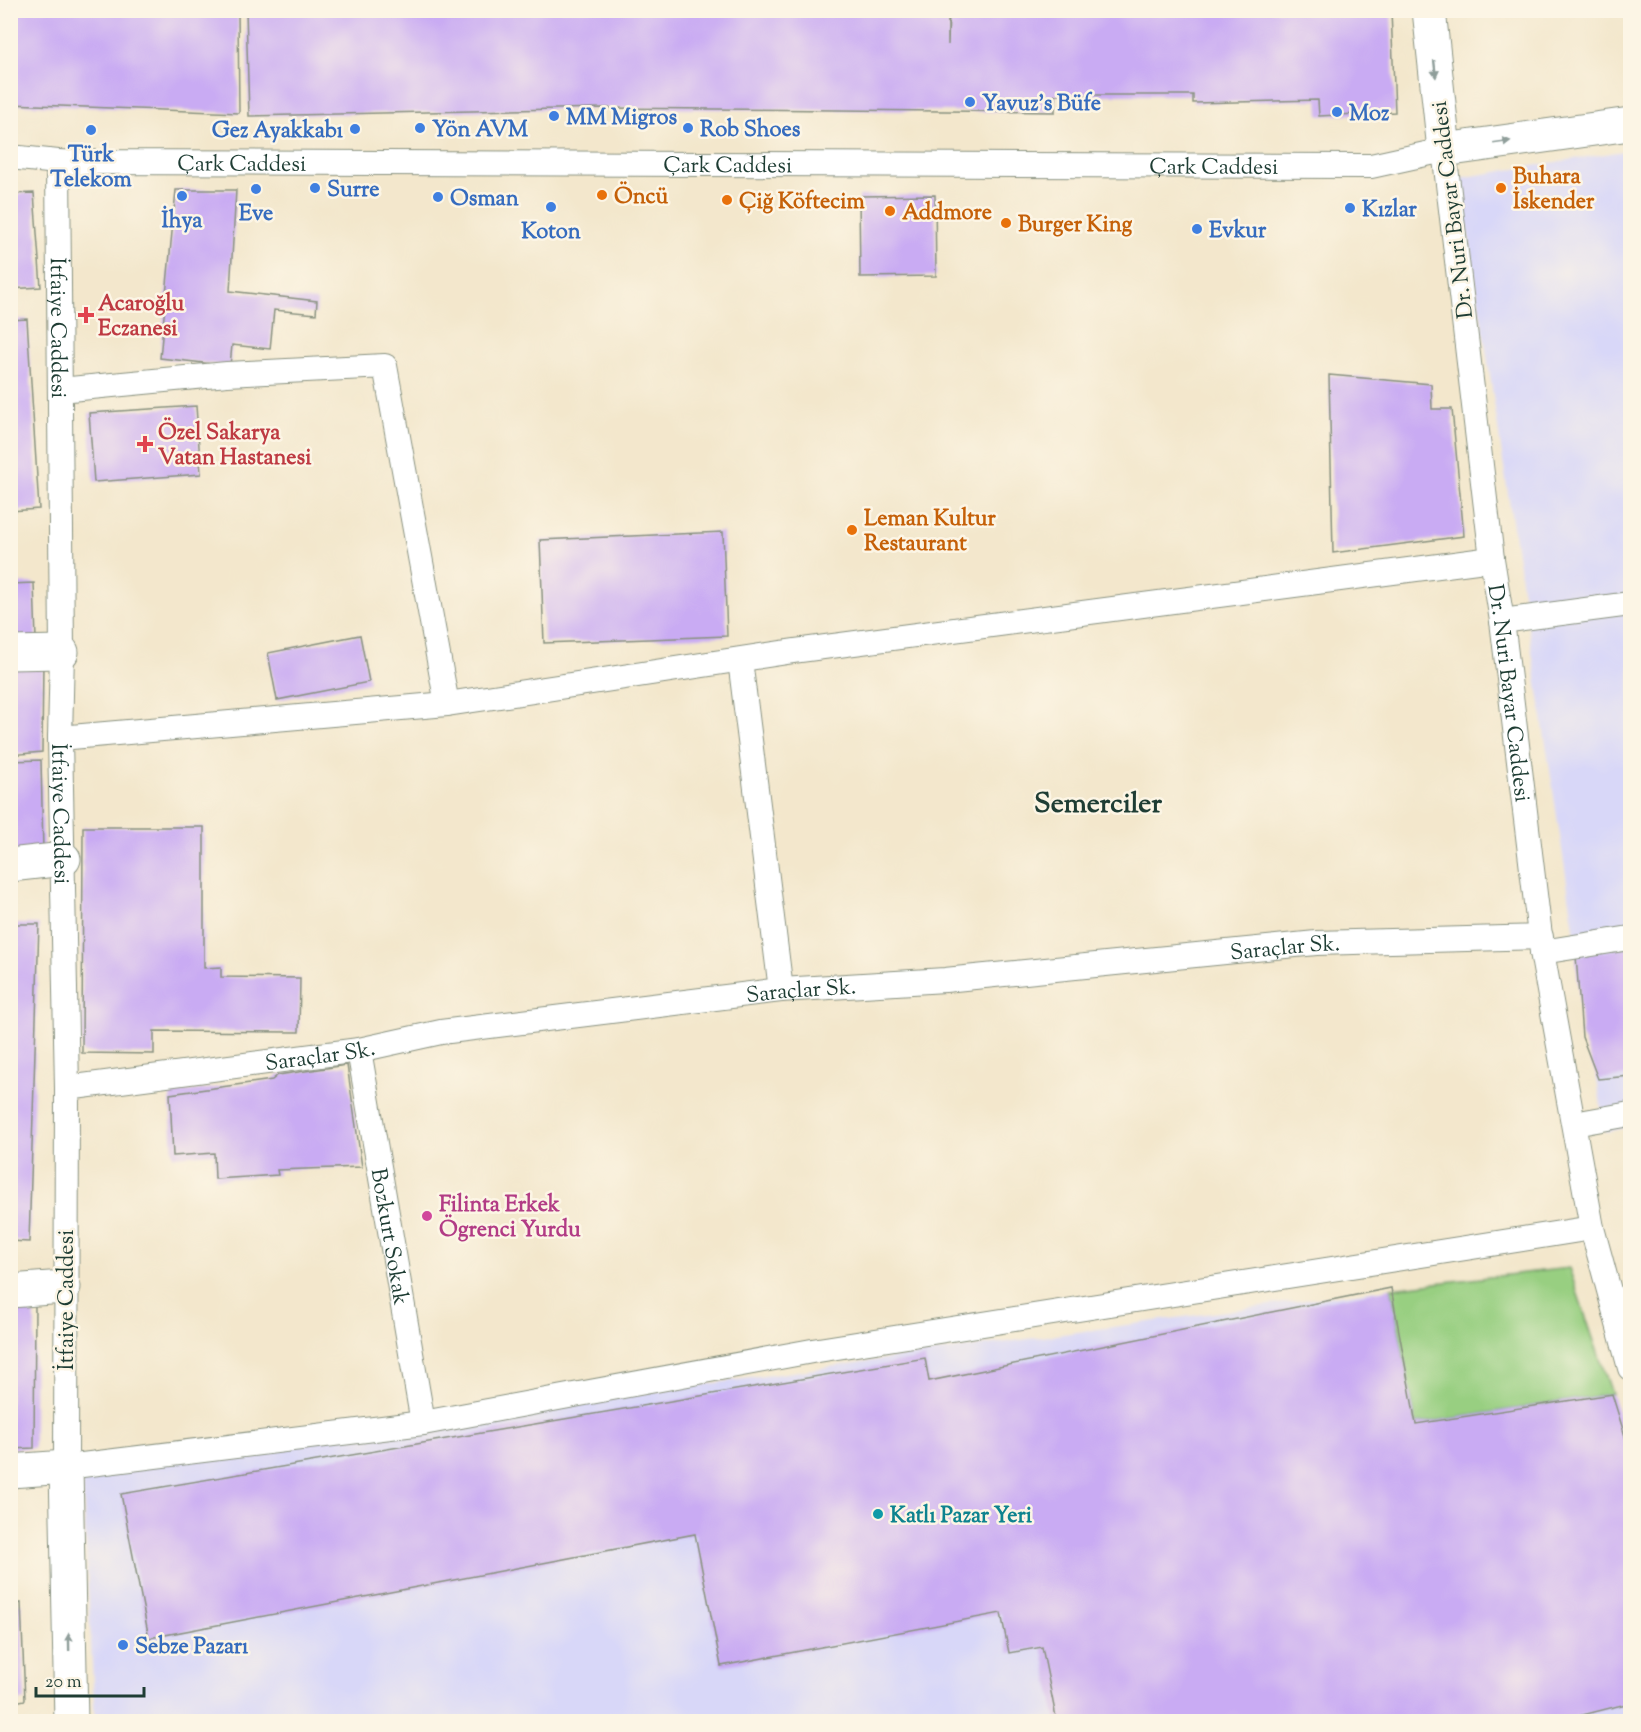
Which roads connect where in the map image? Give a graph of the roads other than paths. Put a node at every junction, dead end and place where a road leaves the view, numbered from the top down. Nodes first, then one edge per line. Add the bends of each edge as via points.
1 (1429, 10) edge
2 (1630, 124) edge
3 (1444, 150) junction
4 (10, 158) edge
5 (58, 162) junction
6 (60, 390) junction
7 (1492, 559) junction
8 (1630, 604) edge
9 (1502, 621) junction
10 (62, 652) junction
11 (10, 653) edge
12 (740, 660) junction
13 (447, 704) junction
14 (60, 738) junction
15 (64, 859) junction
16 (10, 865) edge
17 (1630, 938) edge
18 (1542, 945) junction
19 (781, 990) junction
20 (360, 1050) junction
21 (67, 1088) junction
22 (1630, 1114) edge
23 (1574, 1124) junction
24 (1592, 1228) junction
25 (64, 1287) junction
26 (10, 1291) edge
27 (1630, 1368) edge
28 (423, 1423) junction
29 (66, 1467) junction
30 (10, 1471) edge
31 (71, 1722) edge

1 -> 3 street, Dr. Nuri Bayar Caddesi
3 -> 2 street
3 - 5 street, Çark Caddesi via 1371,166
3 - 7 street, Dr. Nuri Bayar Caddesi
4 - 5 street, Çark Caddesi
5 - 6 street, İtfaiye Caddesi
6 - 10 street, İtfaiye Caddesi
6 - 13 street via 226,374 385,366
7 - 9 street, Dr. Nuri Bayar Caddesi
7 - 12 street
8 - 9 street
9 - 18 street, Dr. Nuri Bayar Caddesi
10 - 11 street
10 - 14 street, İtfaiye Caddesi
12 - 13 street
12 - 19 street
13 - 14 street
14 - 15 street, İtfaiye Caddesi
15 - 16 street
15 - 21 street, İtfaiye Caddesi
17 - 18 street, Saraçlar Sk.
18 - 19 street, Saraçlar Sk. via 1316,943 945,980
18 - 23 street, Dr. Nuri Bayar Caddesi
19 - 20 street, Saraçlar Sk. via 441,1032
20 - 21 street, Saraçlar Sk.
20 - 28 street, Bozkurt Sokak
21 - 25 street, İtfaiye Caddesi
22 - 23 street
23 - 24 street, Dr. Nuri Bayar Caddesi
24 - 27 street, Dr. Nuri Bayar Caddesi
24 - 28 street via 812,1351
25 - 26 street
25 - 29 street, İtfaiye Caddesi
28 - 29 street
29 - 30 street
31 -> 29 street

